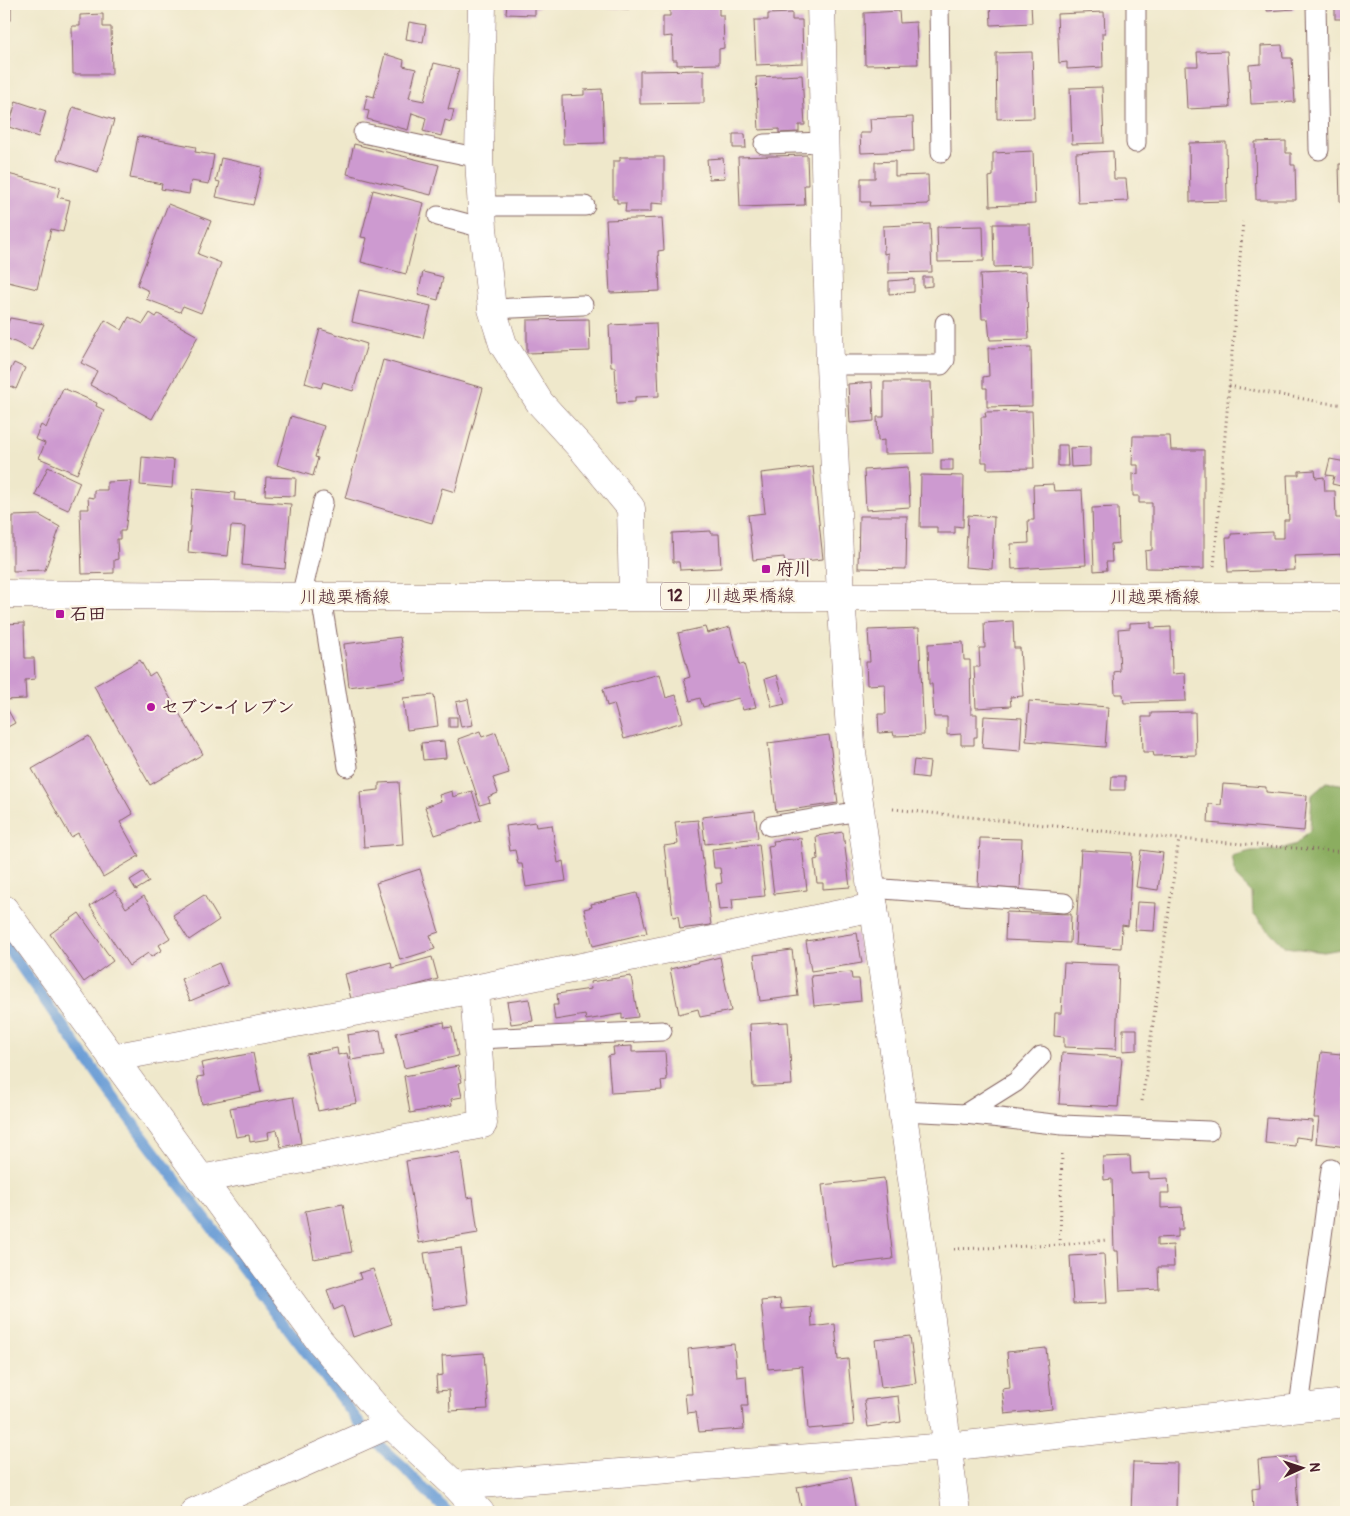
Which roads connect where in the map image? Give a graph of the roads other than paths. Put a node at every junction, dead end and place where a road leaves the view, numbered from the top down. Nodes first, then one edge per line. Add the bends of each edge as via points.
1 (482, 4) edge
2 (821, 4) edge
3 (939, 4) edge
4 (1136, 4) edge
5 (1316, 4) edge
6 (363, 133) dead end
7 (825, 142) junction
8 (1136, 143) dead end
9 (764, 144) dead end
10 (1318, 150) dead end
11 (940, 152) dead end
12 (479, 158) junction
13 (585, 206) dead end
14 (438, 216) dead end
15 (482, 217) junction
16 (583, 305) dead end
17 (492, 309) junction
18 (945, 323) dead end
19 (830, 365) junction
20 (323, 502) dead end
21 (4, 594) edge
22 (634, 596) junction
23 (841, 596) junction
24 (311, 597) junction
25 (1346, 597) edge
26 (348, 767) dead end
27 (860, 811) junction
28 (770, 826) dead end
29 (872, 897) junction
30 (1064, 903) dead end
31 (4, 909) edge
32 (474, 989) junction
33 (662, 1031) dead end
34 (478, 1039) junction
35 (1041, 1056) dead end
36 (112, 1058) junction
37 (902, 1111) junction
38 (965, 1114) junction
39 (1209, 1132) dead end
40 (1331, 1169) dead end
41 (201, 1179) junction
42 (1346, 1403) edge
43 (1300, 1407) junction
44 (390, 1424) junction
45 (947, 1447) junction
46 (456, 1486) junction
47 (194, 1512) edge
48 (480, 1512) edge
49 (956, 1512) edge

1 - 12 street
2 - 7 street
3 - 11 lane
4 - 8 lane
5 - 10 lane
6 - 12 lane
7 - 9 lane
7 - 19 street
12 - 15 street
13 - 15 lane
14 - 15 lane
15 - 17 street
16 - 17 lane
17 - 22 street via 503,344 540,403 631,508
18 - 19 lane via 945,360 941,365
19 - 23 street
20 - 24 lane
21 - 24 street, 川越栗橋線 / 12
22 - 23 street, 川越栗橋線 / 12
22 - 24 street, 川越栗橋線 / 12
23 - 25 street, 川越栗橋線 / 12
23 - 27 street via 851,745
24 - 26 lane
27 - 28 lane
27 - 29 street
29 - 30 lane
29 - 32 street
29 - 37 street
31 - 36 street
32 - 34 street
32 - 36 street
33 - 34 lane
34 - 41 street via 483,1124
35 - 38 lane via 1016,1082
36 - 41 street
37 - 38 lane
37 - 45 street
38 - 39 lane via 1062,1125
40 - 43 lane
41 - 44 street via 319,1340
42 - 43 street
43 - 45 street
44 - 46 street
44 - 47 street
45 - 46 street
45 - 49 street
46 - 48 street

